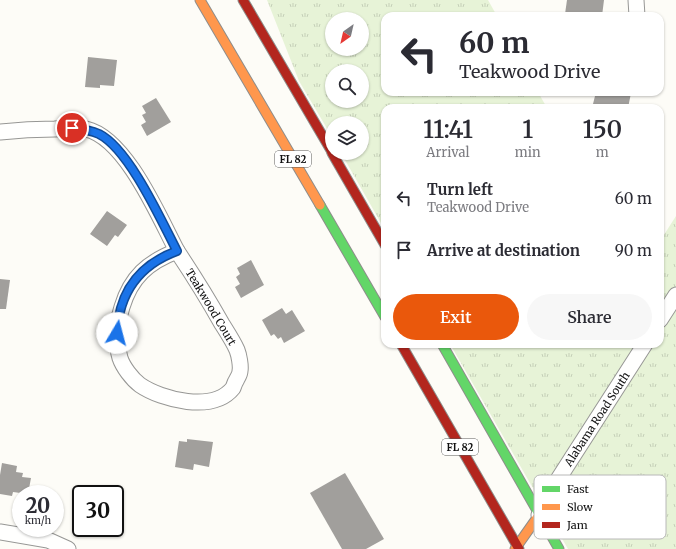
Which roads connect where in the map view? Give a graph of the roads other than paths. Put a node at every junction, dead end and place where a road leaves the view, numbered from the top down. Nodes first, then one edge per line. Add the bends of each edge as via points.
1 (200, 0) edge
2 (243, 0) edge
3 (636, 0) edge
4 (637, 12) edge
5 (0, 132) edge
6 (325, 141) edge
7 (336, 160) edge
8 (381, 238) edge
9 (177, 251) junction
10 (676, 296) edge
11 (381, 310) edge
12 (664, 314) edge
13 (403, 348) edge
14 (444, 348) edge
15 (642, 348) edge
16 (561, 475) edge
17 (534, 505) edge
18 (534, 524) edge
19 (0, 532) edge
20 (553, 539) edge
21 (517, 548) edge
22 (68, 549) edge
23 (559, 549) edge

1 - 11 main road, FL 82
2 - 6 main road
3 - 4 street
5 - 9 street, Teakwood Court via 72,128 100,134 126,159
7 - 8 main road
9 - 9 street, Teakwood Court via 202,288 238,351 240,371 233,387 222,397 208,401 191,402 158,394 139,384 120,358 118,325 126,293 135,278 148,266
10 - 12 street
13 - 21 main road, FL 82
14 - 17 main road, FL 82
15 - 16 street, Alabama Road South
18 - 21 main road
19 - 22 street via 48,540
20 - 23 main road, FL 82

